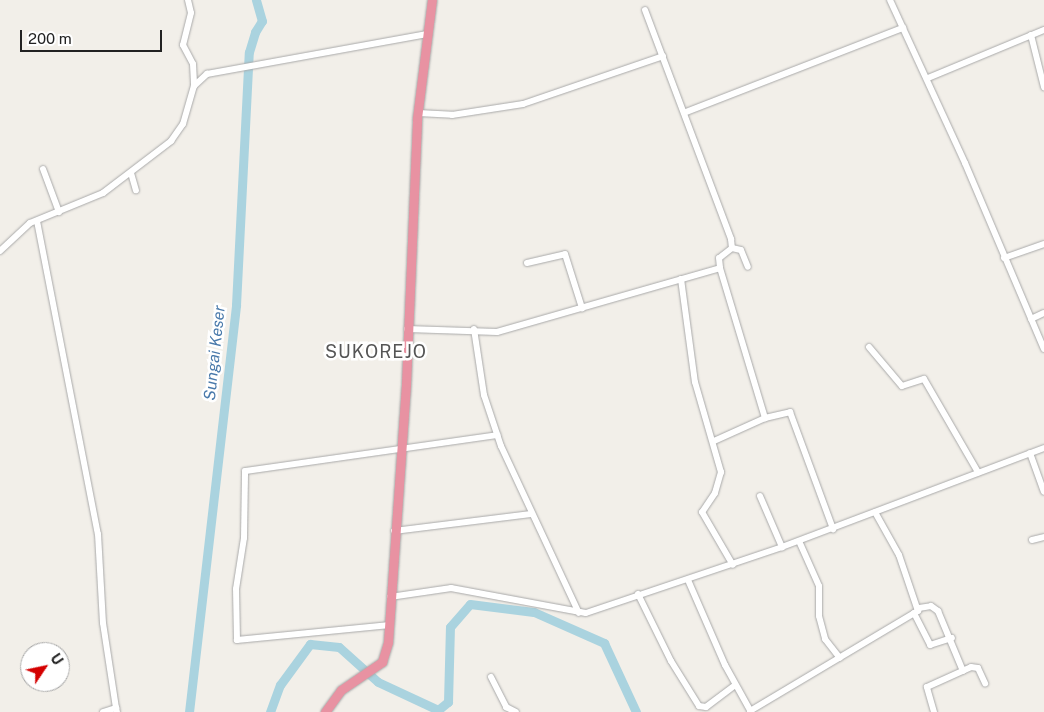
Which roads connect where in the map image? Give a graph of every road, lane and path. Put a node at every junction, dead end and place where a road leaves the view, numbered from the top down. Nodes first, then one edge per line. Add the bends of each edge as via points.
1 (188, 0) edge
2 (432, 0) edge
3 (898, 0) edge
4 (892, 3) edge
5 (645, 10) dead end
6 (903, 28) junction
7 (1044, 30) edge
8 (428, 34) junction
9 (1031, 35) junction
10 (663, 56) junction
11 (928, 78) junction
12 (194, 86) junction
13 (1044, 87) edge
14 (686, 112) junction
15 (418, 113) junction
16 (43, 169) dead end
17 (131, 173) junction
18 (136, 190) dead end
19 (59, 212) junction
20 (37, 221) junction
21 (1044, 244) edge
22 (732, 248) junction
23 (0, 251) edge
24 (1004, 258) junction
25 (527, 263) dead end
26 (748, 267) dead end
27 (720, 268) junction
28 (681, 279) junction
29 (582, 308) junction
30 (1044, 313) edge
31 (1031, 319) junction
32 (407, 329) junction
33 (474, 329) junction
34 (869, 347) dead end
35 (1044, 349) edge
36 (764, 418) junction
37 (497, 435) junction
38 (714, 441) junction
39 (1044, 448) edge
40 (402, 450) junction
41 (1030, 453) junction
42 (978, 472) junction
43 (1044, 492) edge
44 (760, 496) dead end
45 (875, 512) junction
46 (531, 514) junction
47 (833, 529) junction
48 (394, 532) junction
49 (1044, 537) edge
50 (1032, 540) dead end
51 (799, 541) junction
52 (782, 547) junction
53 (733, 565) junction
54 (688, 580) junction
55 (638, 594) junction
56 (390, 597) junction
57 (917, 610) junction
58 (578, 612) junction
59 (390, 625) junction
60 (952, 638) junction
61 (840, 658) junction
62 (962, 671) junction
63 (491, 677) dead end
64 (985, 683) dead end
65 (735, 686) junction
66 (117, 710) edge
67 (751, 711) edge
68 (103, 712) edge
69 (325, 712) edge
70 (516, 712) edge
71 (934, 712) edge

1 - 12 street via 191,13 183,45 193,64
2 - 8 highway
3 - 4 street
4 - 6 street
5 - 10 street
6 - 11 street
6 - 14 street
7 - 9 street
8 - 12 street via 214,71
8 - 15 highway
9 - 11 street
9 - 13 street
10 - 14 street
10 - 15 street via 523,104 452,115
11 - 24 street
12 - 17 street via 177,136
14 - 22 street
15 - 32 highway
16 - 19 street
17 - 18 street
17 - 19 street via 103,193
19 - 20 street
20 - 23 street via 16,233
20 - 66 street via 98,534 103,623
21 - 24 street
22 - 26 street via 740,248
22 - 27 street via 719,258
24 - 31 street
25 - 29 street via 565,254
27 - 28 street
27 - 36 street
28 - 29 street
28 - 38 street via 695,382
29 - 33 street via 497,332
30 - 31 street
31 - 35 street
32 - 33 street
32 - 40 highway
33 - 37 street via 484,395
34 - 42 street via 900,385 924,379
36 - 38 street
36 - 47 street via 785,412 792,414
37 - 40 street
37 - 46 street
38 - 53 street via 720,482 702,512
39 - 41 street
40 - 48 highway
40 - 59 street via 248,468 244,538 237,565 235,630 239,641
41 - 42 street
41 - 43 street
42 - 45 street
44 - 52 street
45 - 47 street
45 - 57 street via 896,549
46 - 48 street
46 - 58 street
47 - 51 street
48 - 56 highway
49 - 50 street
51 - 52 street
51 - 61 street via 819,586 819,616 825,639
52 - 53 street
53 - 54 street
54 - 55 street
54 - 65 street
55 - 58 street
55 - 65 street via 671,662 699,706 706,707
56 - 58 street via 450,588
56 - 59 highway
57 - 60 street via 934,607
57 - 60 street via 925,641 930,645
57 - 61 street
59 - 69 highway via 382,662 334,696
60 - 62 street
61 - 67 street
62 - 64 street via 974,667
62 - 71 street via 926,688
63 - 70 street via 506,707
65 - 67 street
66 - 68 street

